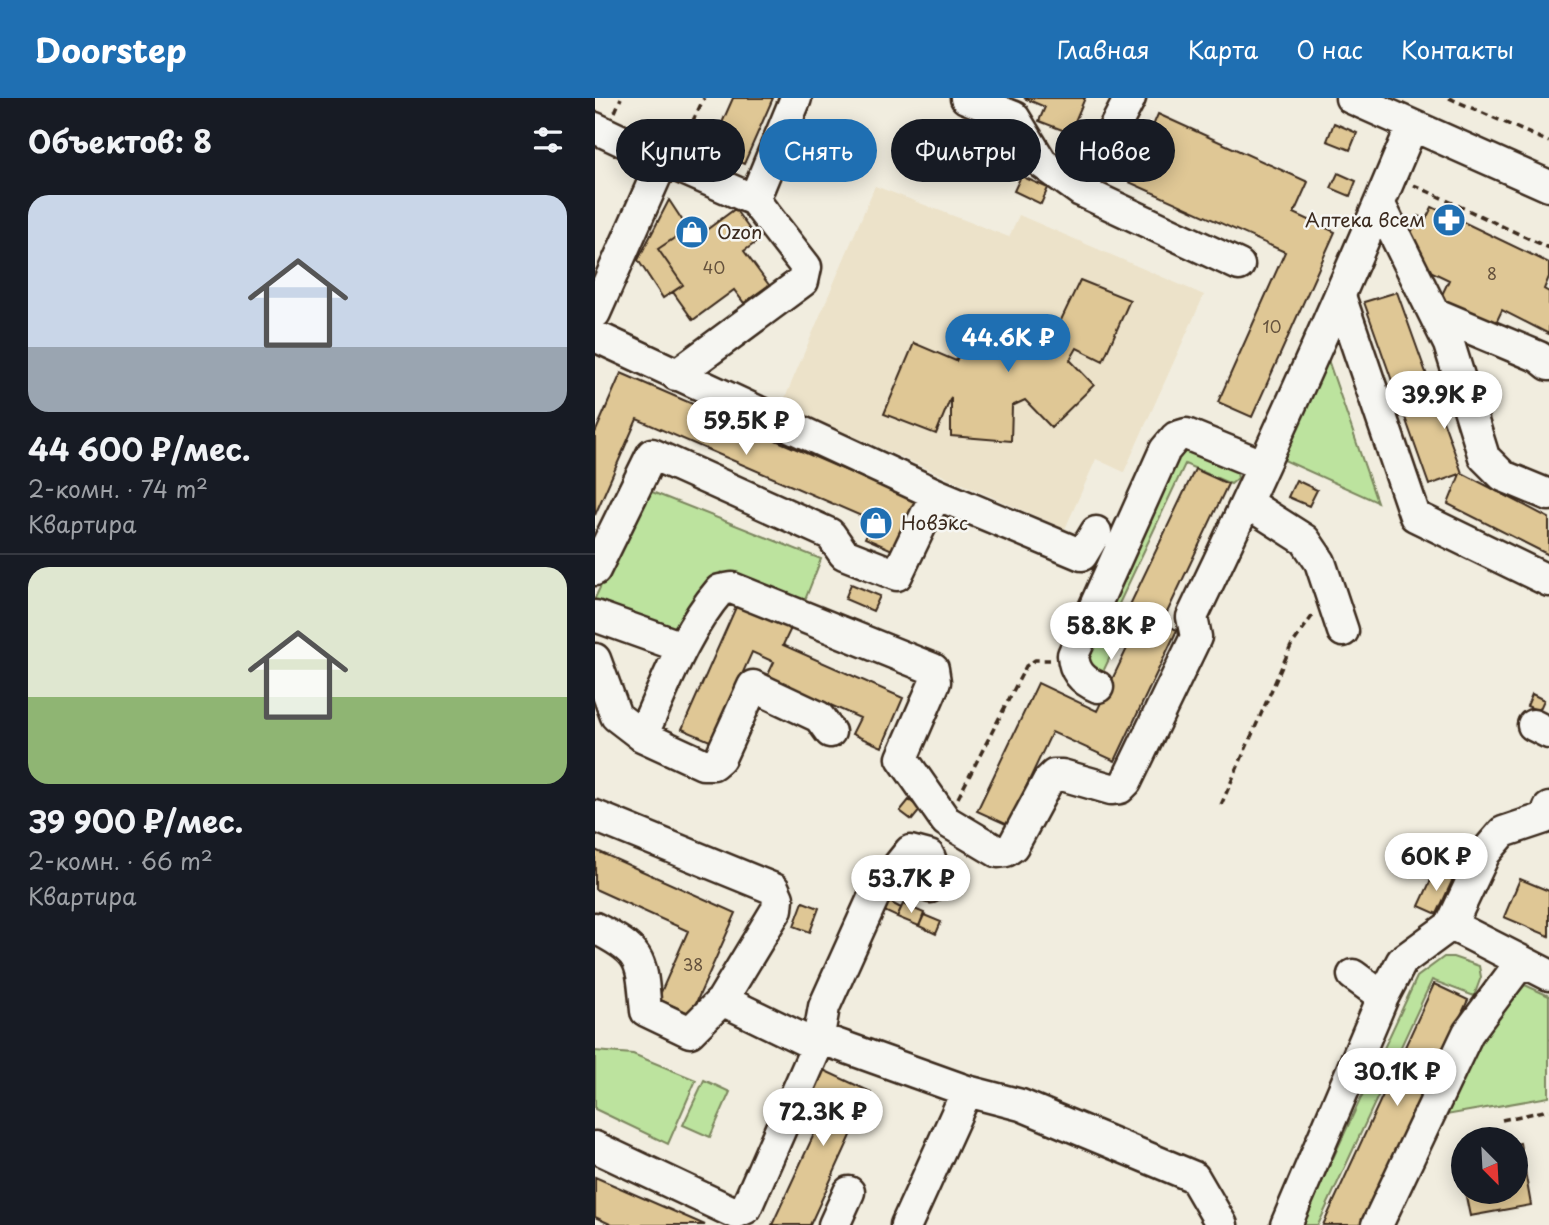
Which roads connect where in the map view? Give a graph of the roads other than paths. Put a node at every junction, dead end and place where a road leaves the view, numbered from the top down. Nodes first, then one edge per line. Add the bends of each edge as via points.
1 (796, 98) edge
2 (966, 98) edge
3 (1130, 98) edge
4 (1351, 98) edge
5 (1412, 126) junction
6 (595, 128) edge
7 (616, 138) edge
8 (657, 182) edge
9 (713, 182) edge
10 (1549, 186) edge
11 (1081, 191) junction
12 (754, 200) junction
13 (1380, 205) junction
14 (1239, 265) dead end
15 (1339, 296) junction
16 (595, 313) edge
17 (1434, 313) junction
18 (595, 336) edge
19 (1549, 365) edge
20 (677, 375) junction
21 (1262, 465) junction
22 (936, 494) junction
23 (1549, 495) edge
24 (1247, 503) junction
25 (1096, 532) dead end
26 (595, 570) edge
27 (1549, 580) edge
28 (595, 616) edge
29 (1343, 631) dead end
30 (683, 647) junction
31 (595, 659) edge
32 (1098, 687) dead end
33 (830, 732) dead end
34 (642, 736) junction
35 (595, 816) edge
36 (1548, 816) edge
37 (930, 887) dead end
38 (1451, 925) junction
39 (595, 928) edge
40 (1521, 962) junction
41 (1353, 975) dead end
42 (1549, 975) edge
43 (1384, 998) junction
44 (722, 1000) junction
45 (818, 1042) junction
46 (967, 1091) junction
47 (595, 1146) edge
48 (849, 1192) dead end
49 (834, 1225) edge
50 (906, 1225) edge
51 (1222, 1225) edge
52 (1286, 1225) edge
53 (1377, 1225) edge

1 - 12 street
2 - 11 street via 1014,117 1042,163
3 - 11 street
4 - 5 street
5 - 10 street
5 - 13 street
6 - 7 street
8 - 16 street
9 - 12 street
11 - 14 street
12 - 20 street via 806,267 803,281
13 - 15 street
13 - 17 street
15 - 21 street
15 - 27 street via 1415,516
17 - 19 street
17 - 23 street via 1449,344 1484,457 1503,476
18 - 20 street
20 - 22 street
21 - 24 street
21 - 32 street via 1186,434 1176,437 1165,450 1073,654 1081,677
22 - 25 street via 1082,555
22 - 26 street via 897,575 844,554 829,534 652,454
24 - 29 street via 1305,540 1320,562
24 - 30 street via 1192,617 1196,637 1126,782 1111,789 1054,775 1006,851 997,852 946,821 902,758 935,682 933,669 732,588 720,590
28 - 30 street
30 - 34 street
31 - 34 street via 617,716
33 - 34 street via 819,717 753,686 713,764 703,764
35 - 44 street via 774,889 777,909
36 - 38 street via 1503,832 1494,842
37 - 45 street via 935,872 929,856 910,851 874,896 824,1007
38 - 40 street
38 - 43 street via 1402,961
39 - 44 street via 624,942 642,967 646,1011 690,1032
40 - 42 street
40 - 53 street via 1468,1033
41 - 43 street
43 - 52 street
44 - 45 street
45 - 46 street
45 - 47 street via 746,1208 735,1213
46 - 50 street
46 - 51 street via 1023,1099 1194,1177
48 - 49 street

